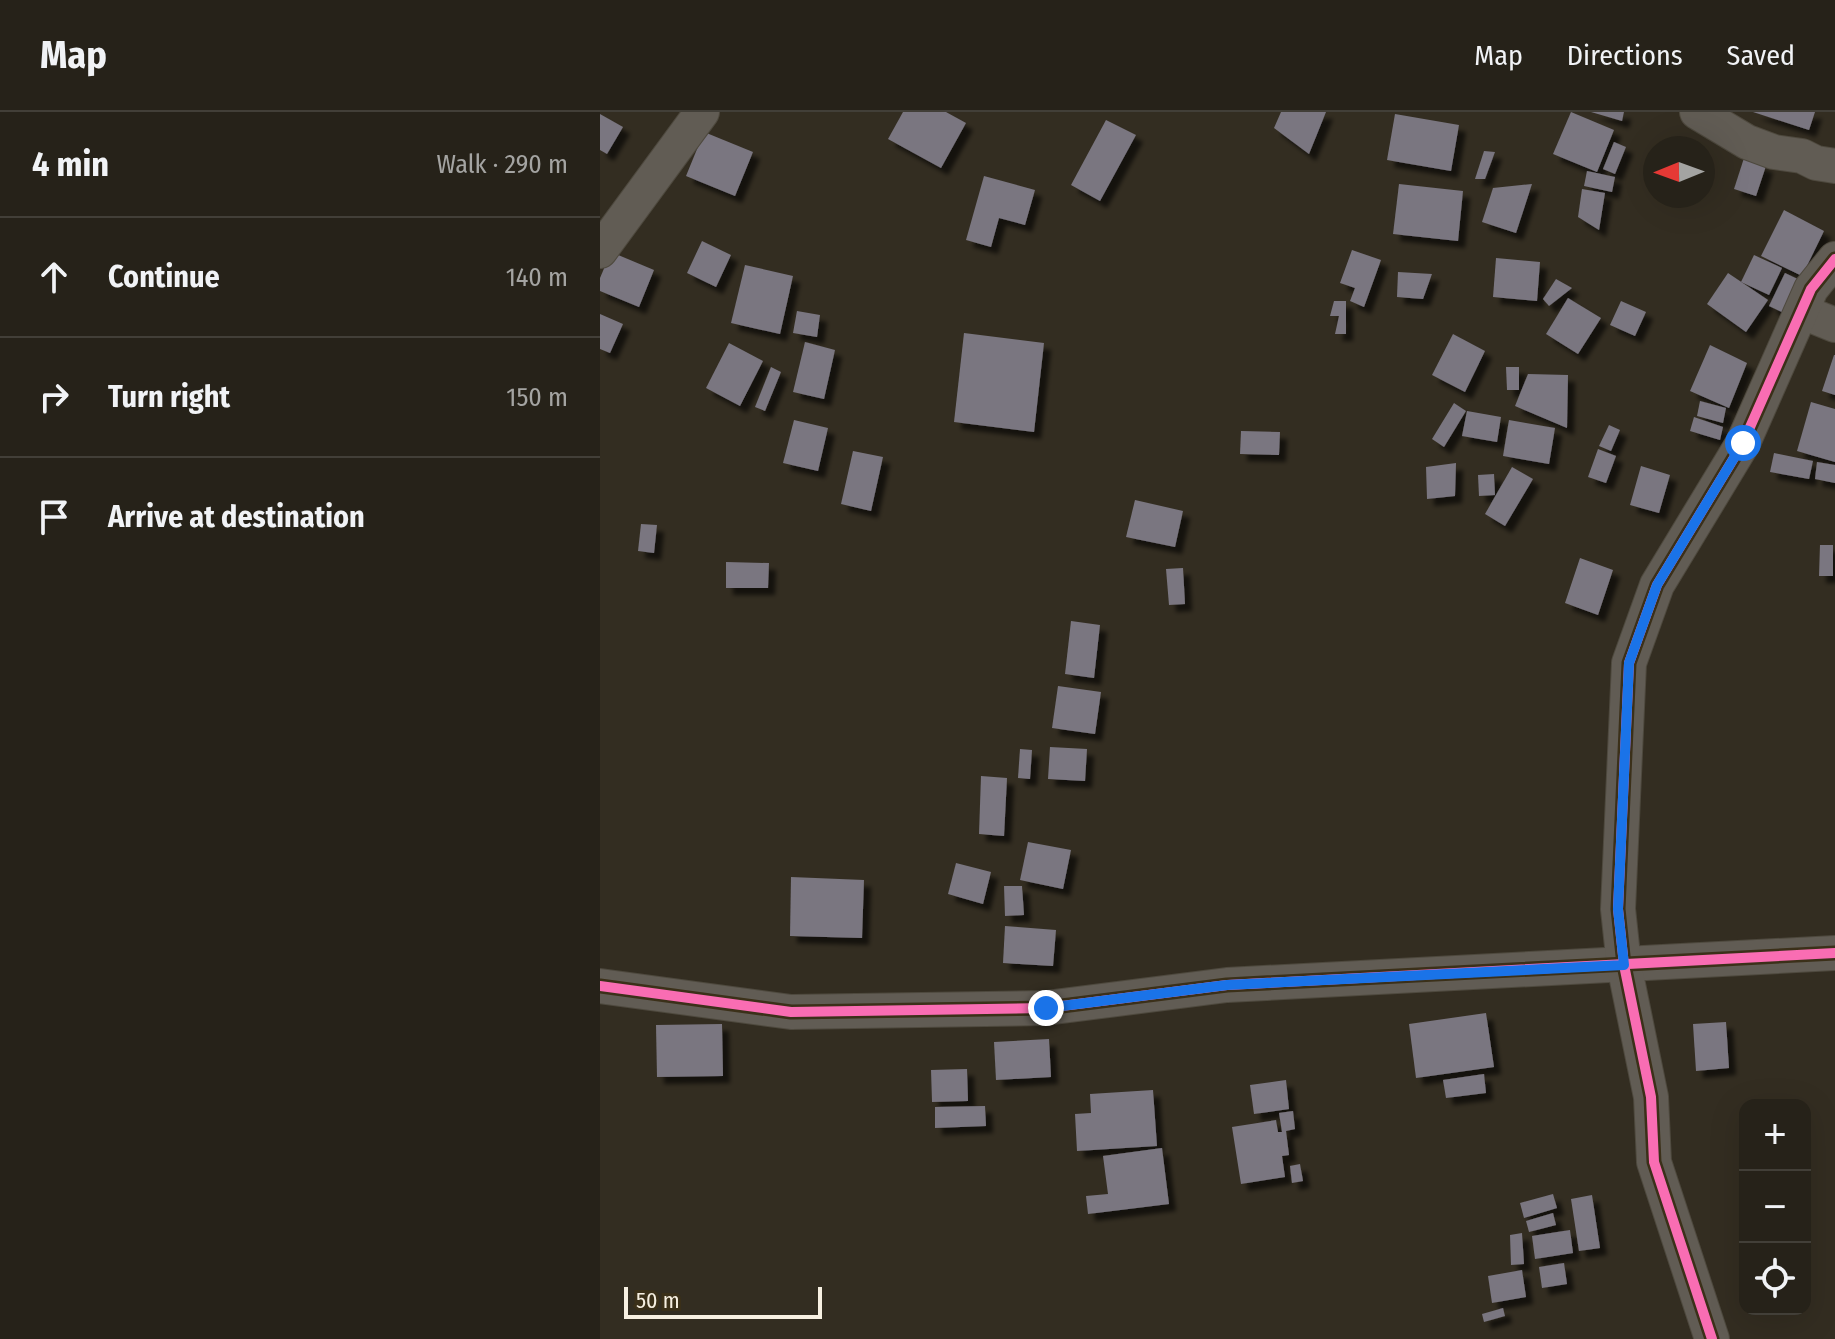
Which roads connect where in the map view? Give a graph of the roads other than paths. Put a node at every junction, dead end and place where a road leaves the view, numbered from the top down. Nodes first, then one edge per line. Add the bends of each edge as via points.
1 (702, 112) edge
2 (1697, 112) edge
3 (1835, 166) edge
4 (600, 251) edge
5 (1835, 259) edge
6 (1803, 312) junction
7 (1835, 325) edge
8 (1835, 953) edge
9 (1624, 965) junction
10 (600, 986) edge
11 (1712, 1339) edge

1 - 4 street
2 - 3 street via 1747,142
5 - 6 street via 1811,289
6 - 7 street
6 - 9 street via 1743,443 1657,585 1629,663 1618,909
8 - 9 street
9 - 10 street via 1227,985 1046,1008 791,1012
9 - 11 street via 1651,1097 1654,1162

